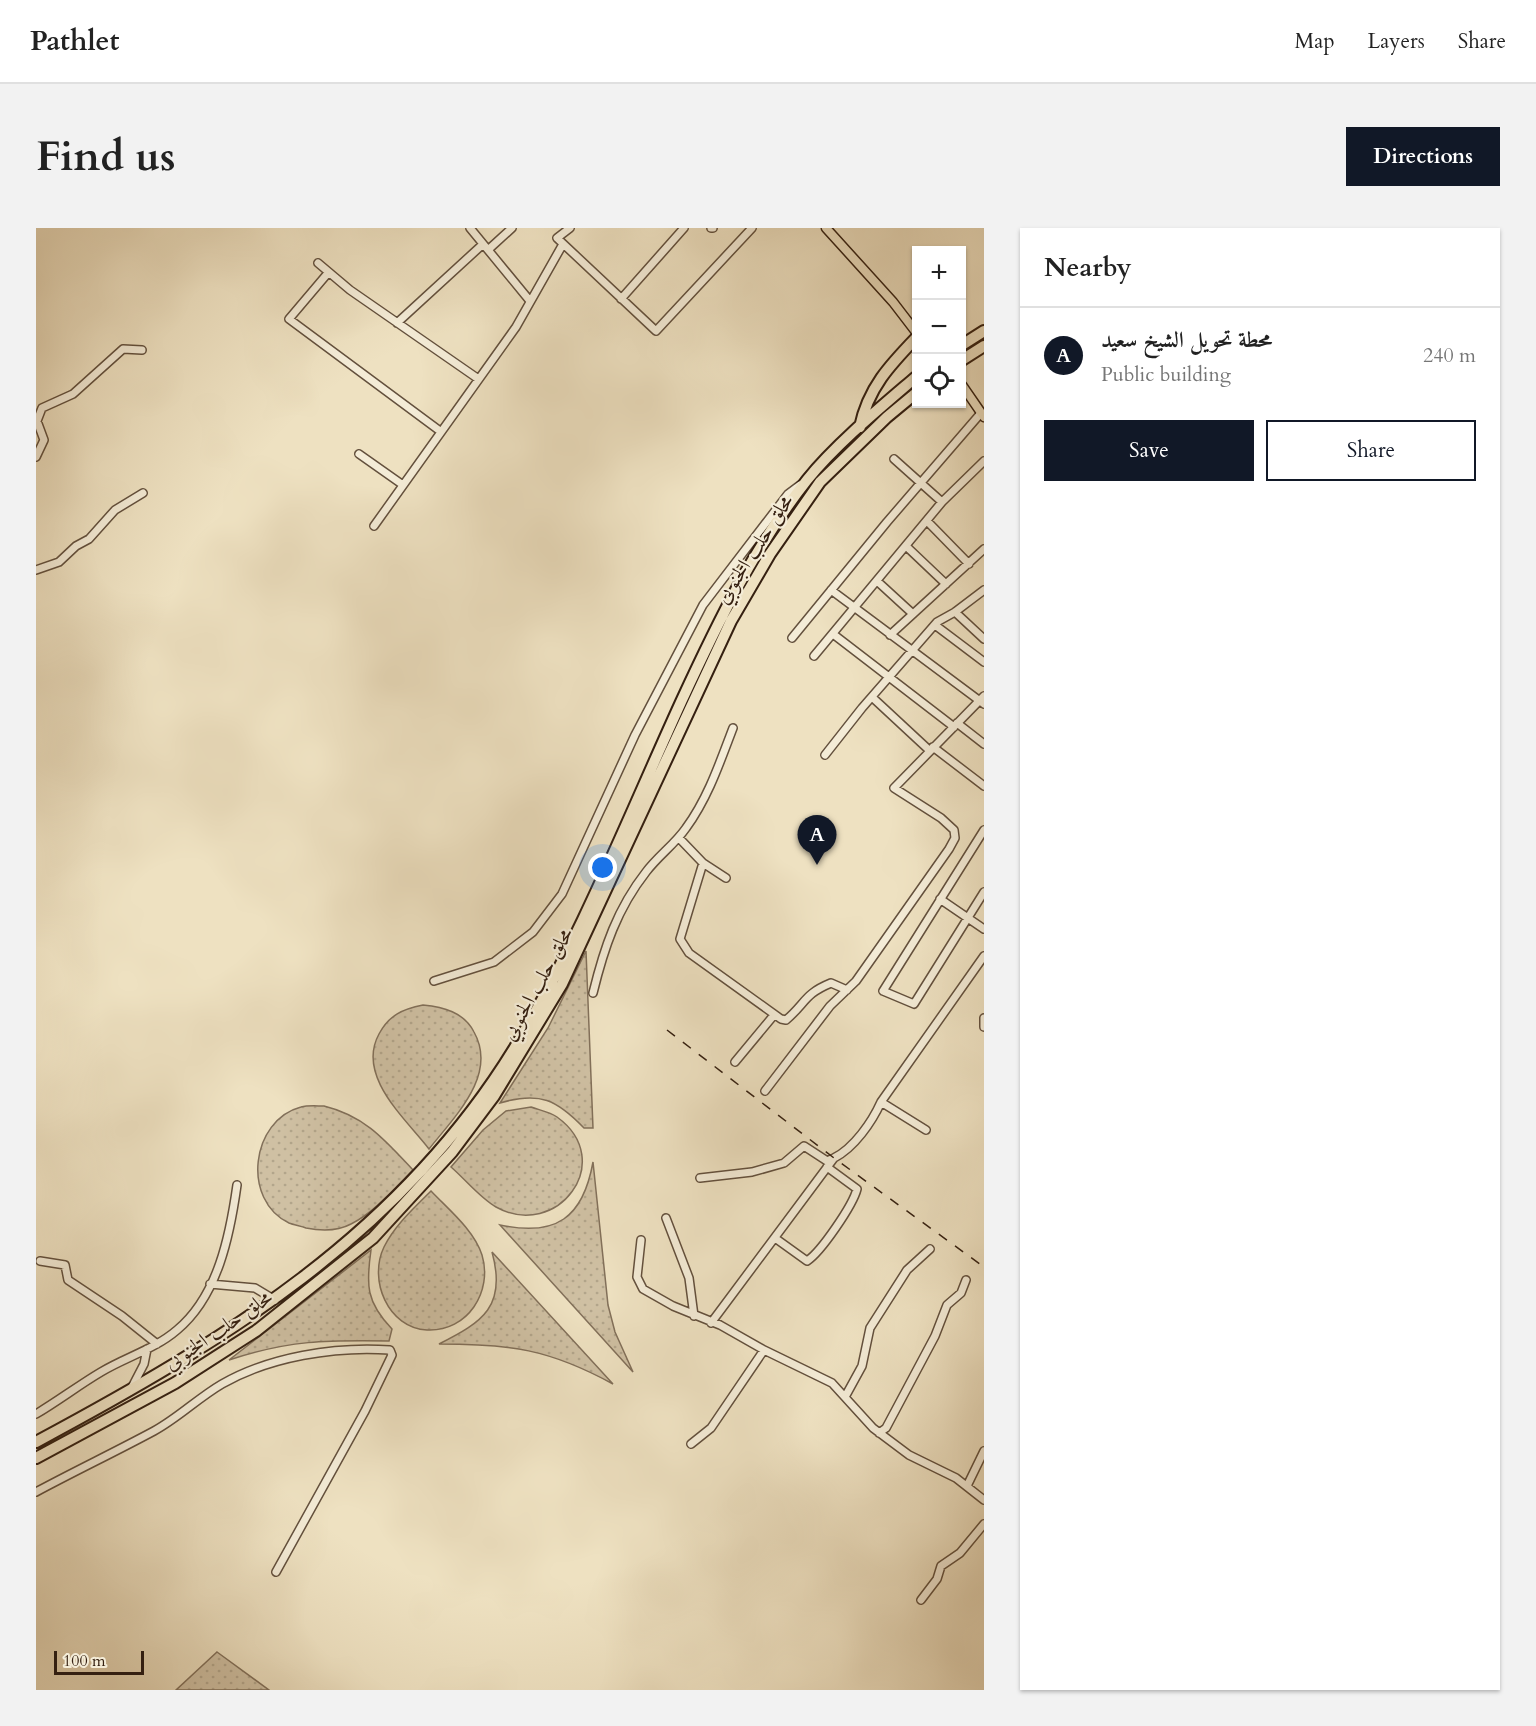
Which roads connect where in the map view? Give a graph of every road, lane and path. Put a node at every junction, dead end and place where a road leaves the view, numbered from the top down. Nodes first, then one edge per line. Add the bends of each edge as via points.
1 (470, 228) edge
2 (512, 228) edge
3 (570, 228) edge
4 (684, 228) edge
5 (752, 228) edge
6 (826, 228) edge
7 (563, 244) junction
8 (486, 247) junction
9 (318, 263) dead end
10 (328, 273) junction
11 (621, 299) junction
12 (530, 301) junction
13 (398, 323) junction
14 (912, 327) edge
15 (984, 331) edge
16 (966, 342) edge
17 (912, 343) edge
18 (984, 346) edge
19 (142, 350) dead end
20 (966, 357) edge
21 (477, 378) junction
22 (912, 382) edge
23 (966, 391) edge
24 (912, 396) edge
25 (982, 415) edge
26 (860, 427) junction
27 (440, 430) junction
28 (40, 440) edge
29 (359, 454) dead end
30 (36, 457) edge
31 (894, 459) dead end
32 (984, 461) edge
33 (809, 477) junction
34 (920, 483) junction
35 (403, 485) junction
36 (143, 493) dead end
37 (942, 502) junction
38 (927, 520) junction
39 (374, 526) dead end
40 (906, 546) junction
41 (984, 549) edge
42 (969, 564) junction
43 (36, 570) edge
44 (877, 581) junction
45 (946, 584) junction
46 (831, 590) junction
47 (984, 590) edge
48 (854, 609) junction
49 (955, 612) junction
50 (913, 615) junction
51 (935, 625) junction
52 (833, 634) junction
53 (982, 634) edge
54 (890, 635) junction
55 (792, 639) dead end
56 (913, 652) junction
57 (814, 656) dead end
58 (984, 662) edge
59 (891, 678) junction
60 (873, 698) junction
61 (982, 700) edge
62 (956, 725) junction
63 (733, 728) dead end
64 (984, 744) edge
65 (931, 749) junction
66 (825, 755) dead end
67 (984, 786) edge
68 (984, 830) edge
69 (679, 838) junction
70 (703, 862) junction
71 (726, 878) dead end
72 (984, 892) edge
73 (940, 899) junction
74 (968, 918) junction
75 (984, 929) edge
76 (984, 956) edge
77 (434, 981) dead end
78 (847, 990) junction
79 (592, 993) dead end
80 (774, 1015) junction
81 (984, 1018) edge
82 (984, 1027) edge
83 (735, 1062) dead end
84 (765, 1091) dead end
85 (881, 1102) junction
86 (926, 1130) dead end
87 (834, 1158) junction
88 (827, 1167) junction
89 (700, 1178) dead end
90 (237, 1185) dead end
91 (666, 1218) dead end
92 (775, 1238) junction
93 (641, 1240) dead end
94 (930, 1249) dead end
95 (40, 1260) dead end
96 (966, 1280) dead end
97 (210, 1284) junction
98 (275, 1300) junction
99 (694, 1316) junction
100 (711, 1323) junction
101 (157, 1344) junction
102 (147, 1349) junction
103 (764, 1350) junction
104 (130, 1392) junction
105 (844, 1397) junction
106 (36, 1414) edge
107 (879, 1432) junction
108 (36, 1442) edge
109 (691, 1444) dead end
110 (984, 1451) edge
111 (36, 1458) edge
112 (967, 1486) junction
113 (36, 1491) edge
114 (984, 1500) edge
115 (984, 1524) edge
116 (276, 1572) dead end
117 (921, 1600) dead end

1 - 8 street
2 - 8 street
3 - 7 street via 556,238
4 - 11 street
5 - 11 street via 656,331
6 - 14 main road
7 - 11 street
7 - 12 street
8 - 12 street
8 - 13 street
9 - 10 street
10 - 13 street
10 - 27 street via 289,319
12 - 21 street via 516,327
13 - 21 street
15 - 16 highway
17 - 26 highway via 872,389
18 - 20 highway
19 - 28 street via 123,349 73,394 42,408 37,420
21 - 27 street
22 - 26 highway, محلق حلب الجنوبي
23 - 25 main road
24 - 111 highway, محلق حلب الجنوبي via 820,482 770,555 731,621 562,984 494,1096 452,1152 373,1238 256,1331 175,1383
25 - 34 street
26 - 33 highway, محلق حلب الجنوبي
27 - 35 street
28 - 30 street
29 - 35 street
31 - 34 street
32 - 37 street
33 - 77 street via 788,494 703,606 636,735 562,894 533,932 494,962
33 - 98 highway, محلق حلب الجنوبي via 760,546 720,617 578,926 514,1049 469,1112 404,1188 356,1235
34 - 37 street
34 - 46 street
35 - 39 street
36 - 43 street via 115,510 89,539 59,562
37 - 38 street
38 - 40 street
38 - 42 street
40 - 44 street
40 - 45 street
41 - 42 street
42 - 45 street
44 - 48 street
44 - 50 street
45 - 50 street
46 - 48 street
46 - 55 street
47 - 49 street
48 - 52 street
48 - 54 street
49 - 51 street
49 - 53 street
50 - 54 street
51 - 56 street
51 - 58 street
52 - 57 street
52 - 59 street
54 - 56 street
56 - 59 street
56 - 61 street
59 - 60 street
59 - 62 street
60 - 65 street
60 - 66 street
61 - 62 street
62 - 64 street
62 - 65 street
63 - 69 street via 713,779
65 - 67 street
65 - 78 street via 894,788 941,818 954,830 955,838
68 - 73 street
69 - 70 street
69 - 79 street via 647,871 623,905 608,935
70 - 71 street
70 - 80 street via 680,939 704,966
72 - 74 street
73 - 74 street
73 - 74 street via 883,991 914,1004
74 - 75 street
76 - 85 street
78 - 80 street via 831,983 806,996 786,1020
78 - 84 street via 830,1006
80 - 83 street
81 - 82 street
85 - 86 street
85 - 87 street via 874,1117 843,1154
87 - 88 street
87 - 89 street via 827,1161 804,1146 784,1163 752,1172
88 - 92 street
88 - 92 street via 857,1189 822,1244 807,1261
90 - 97 street via 231,1224
91 - 99 street via 689,1278
92 - 100 street
93 - 99 street via 639,1284
94 - 105 street via 907,1270 870,1328 862,1366
95 - 101 street via 65,1265 68,1280
96 - 107 street via 961,1293 947,1305 935,1336 886,1428
97 - 98 street via 255,1288
97 - 101 street via 195,1312
98 - 104 highway, محلق حلب الجنوبي
99 - 100 street
100 - 103 street
101 - 102 street
102 - 104 street
102 - 106 street via 100,1372
103 - 105 street via 832,1383
103 - 109 street via 711,1428
104 - 108 highway, محلق حلب الجنوبي
105 - 107 street
107 - 112 street via 909,1455
110 - 112 street
112 - 114 street
113 - 116 street via 155,1431 211,1391 243,1374 289,1360 343,1351 390,1350 392,1354 365,1411
115 - 117 street via 960,1553 941,1566 937,1579

